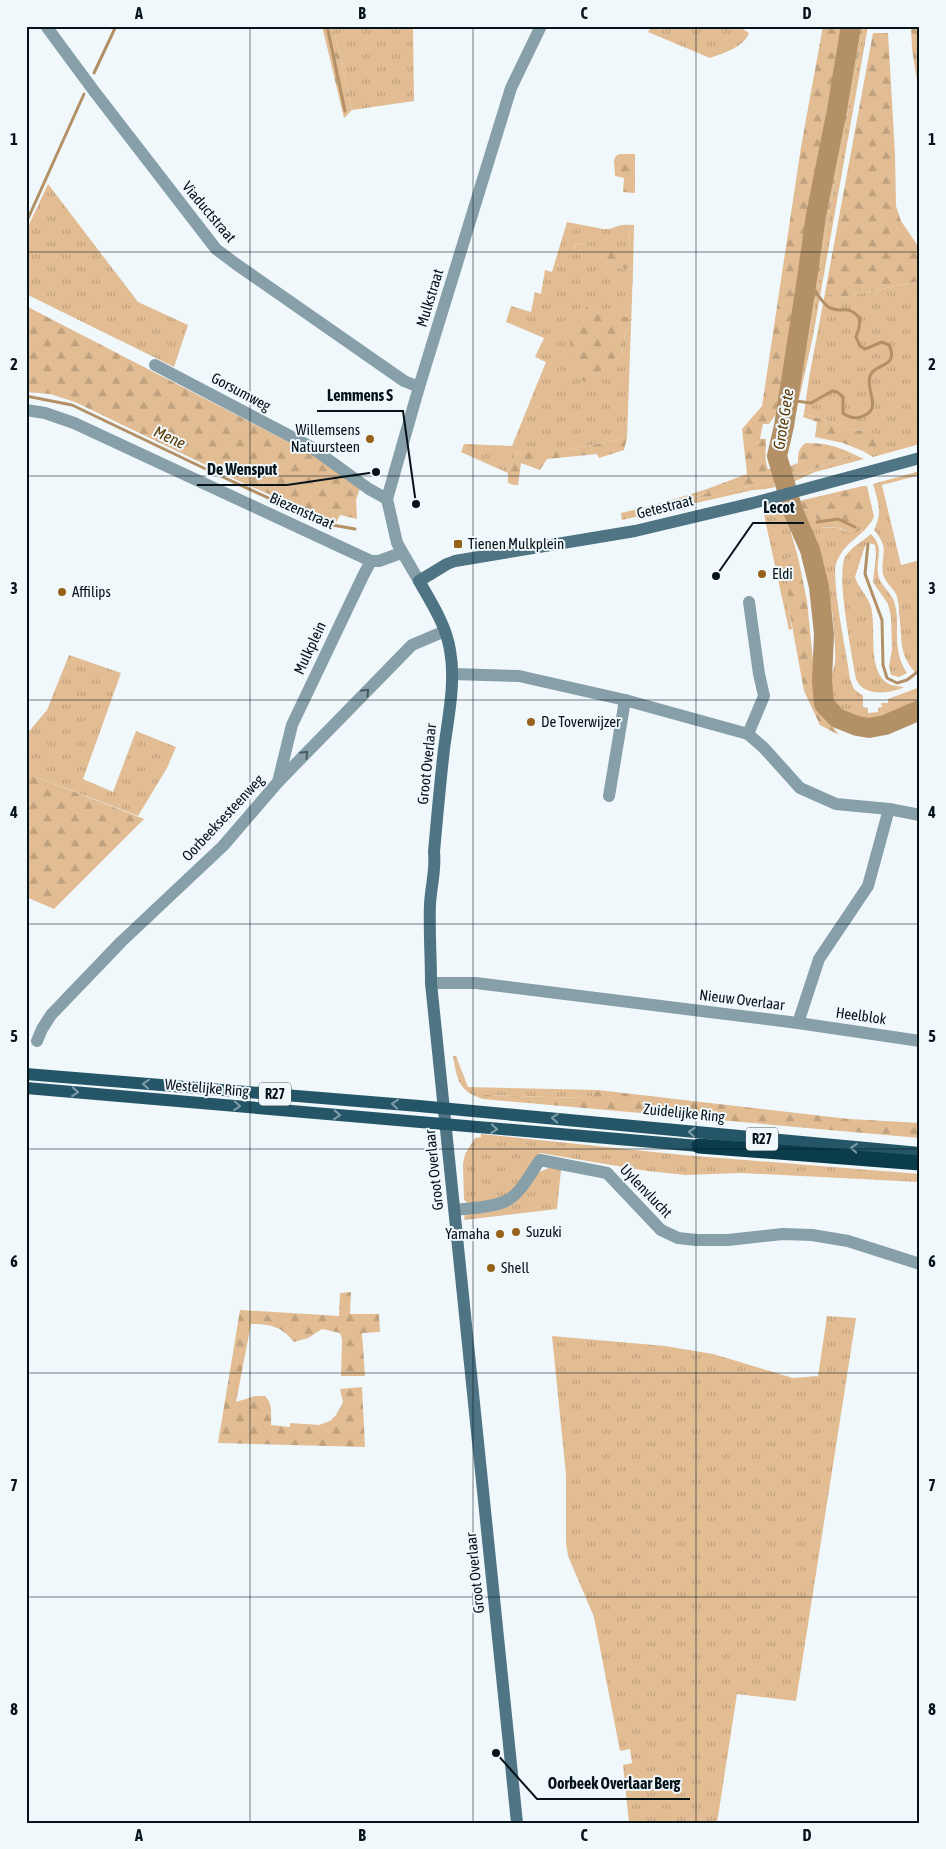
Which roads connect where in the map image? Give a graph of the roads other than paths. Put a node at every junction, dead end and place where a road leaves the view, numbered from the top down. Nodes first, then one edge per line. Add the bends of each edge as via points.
1 (46, 26) edge
2 (541, 26) edge
3 (155, 365) dead end
4 (419, 387) junction
5 (26, 410) edge
6 (920, 458) edge
7 (388, 499) junction
8 (401, 552) junction
9 (371, 561) junction
10 (419, 581) junction
11 (749, 602) dead end
12 (445, 631) junction
13 (452, 674) junction
14 (625, 700) junction
15 (748, 734) junction
16 (278, 782) junction
17 (609, 796) dead end
18 (889, 809) junction
19 (920, 815) edge
20 (431, 983) junction
21 (798, 1023) junction
22 (920, 1040) edge
23 (37, 1041) dead end
24 (26, 1074) edge
25 (26, 1088) edge
26 (444, 1108) junction
27 (446, 1125) junction
28 (699, 1146) joint
29 (920, 1153) edge
30 (920, 1163) edge
31 (455, 1210) junction
32 (920, 1264) edge
33 (517, 1823) edge

1 - 4 street, Viaductstraat via 216,249 404,381
2 - 4 street, Mulkstraat via 511,88
3 - 7 street, Gorsumweg via 311,447
4 - 7 street, Mulkstraat
5 - 9 street, Biezenstraat via 74,422
6 - 10 street, Getestraat via 635,531 455,561
7 - 8 street, Mulkstraat via 393,532
8 - 9 street
8 - 10 street, Mulkstraat
9 - 16 street, Mulkplein via 292,726
10 - 12 street, Groot Overlaar
11 - 15 street via 764,696
12 - 13 street, Groot Overlaar
16 -> 12 street, Oorbeeksesteenweg via 412,645
13 - 14 street via 518,676
13 - 20 street, Groot Overlaar via 430,902
14 - 15 street
14 - 17 street
15 - 18 street via 800,788 836,804
16 - 23 street, Oorbeeksesteenweg via 224,846 121,942 50,1015
18 - 19 street
18 - 21 street, Nieuw Overlaar via 868,886 819,959
20 - 21 street, Nieuw Overlaar via 476,983
20 - 26 street, Groot Overlaar
21 - 22 street, Heelblok
26 -> 24 main road, Westelijke Ring / R27
25 -> 27 main road, Westelijke Ring / R27
26 - 27 street, Groot Overlaar
29 -> 26 main road, Zuidelijke Ring / R27
27 -> 28 main road, Zuidelijke Ring / R27
27 - 31 street, Groot Overlaar
28 - 30 highway, Zuidelijke Ring / R27
31 - 32 street, Uylenvlucht via 509,1200 540,1160 608,1173 661,1230 678,1238 728,1240 783,1234 812,1235 848,1241
31 - 33 street, Groot Overlaar

